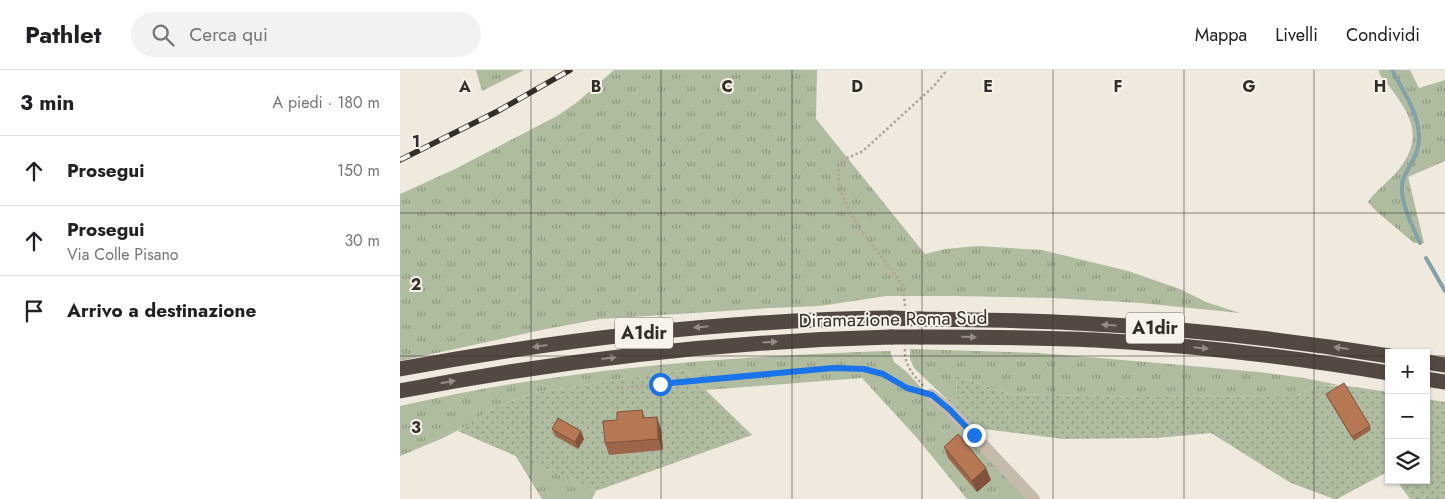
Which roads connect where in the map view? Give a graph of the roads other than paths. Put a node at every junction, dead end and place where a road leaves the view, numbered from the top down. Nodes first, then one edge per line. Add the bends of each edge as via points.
1 (1385, 355) edge
2 (1430, 363) edge
3 (1445, 365) edge
4 (400, 369) edge
5 (1385, 371) edge
6 (1430, 380) edge
7 (1445, 382) edge
8 (400, 391) edge
9 (932, 395) road end
10 (1034, 499) edge

1 -> 4 highway, Diramazione Roma Sud / A1dir, bridge via 1248,336 1129,326 890,318 702,327 548,345
2 - 3 highway
8 -> 5 highway, Diramazione Roma Sud / A1dir, bridge via 634,355 780,341 920,337 1068,339 1177,346 1274,355
6 - 7 highway
9 - 10 street

